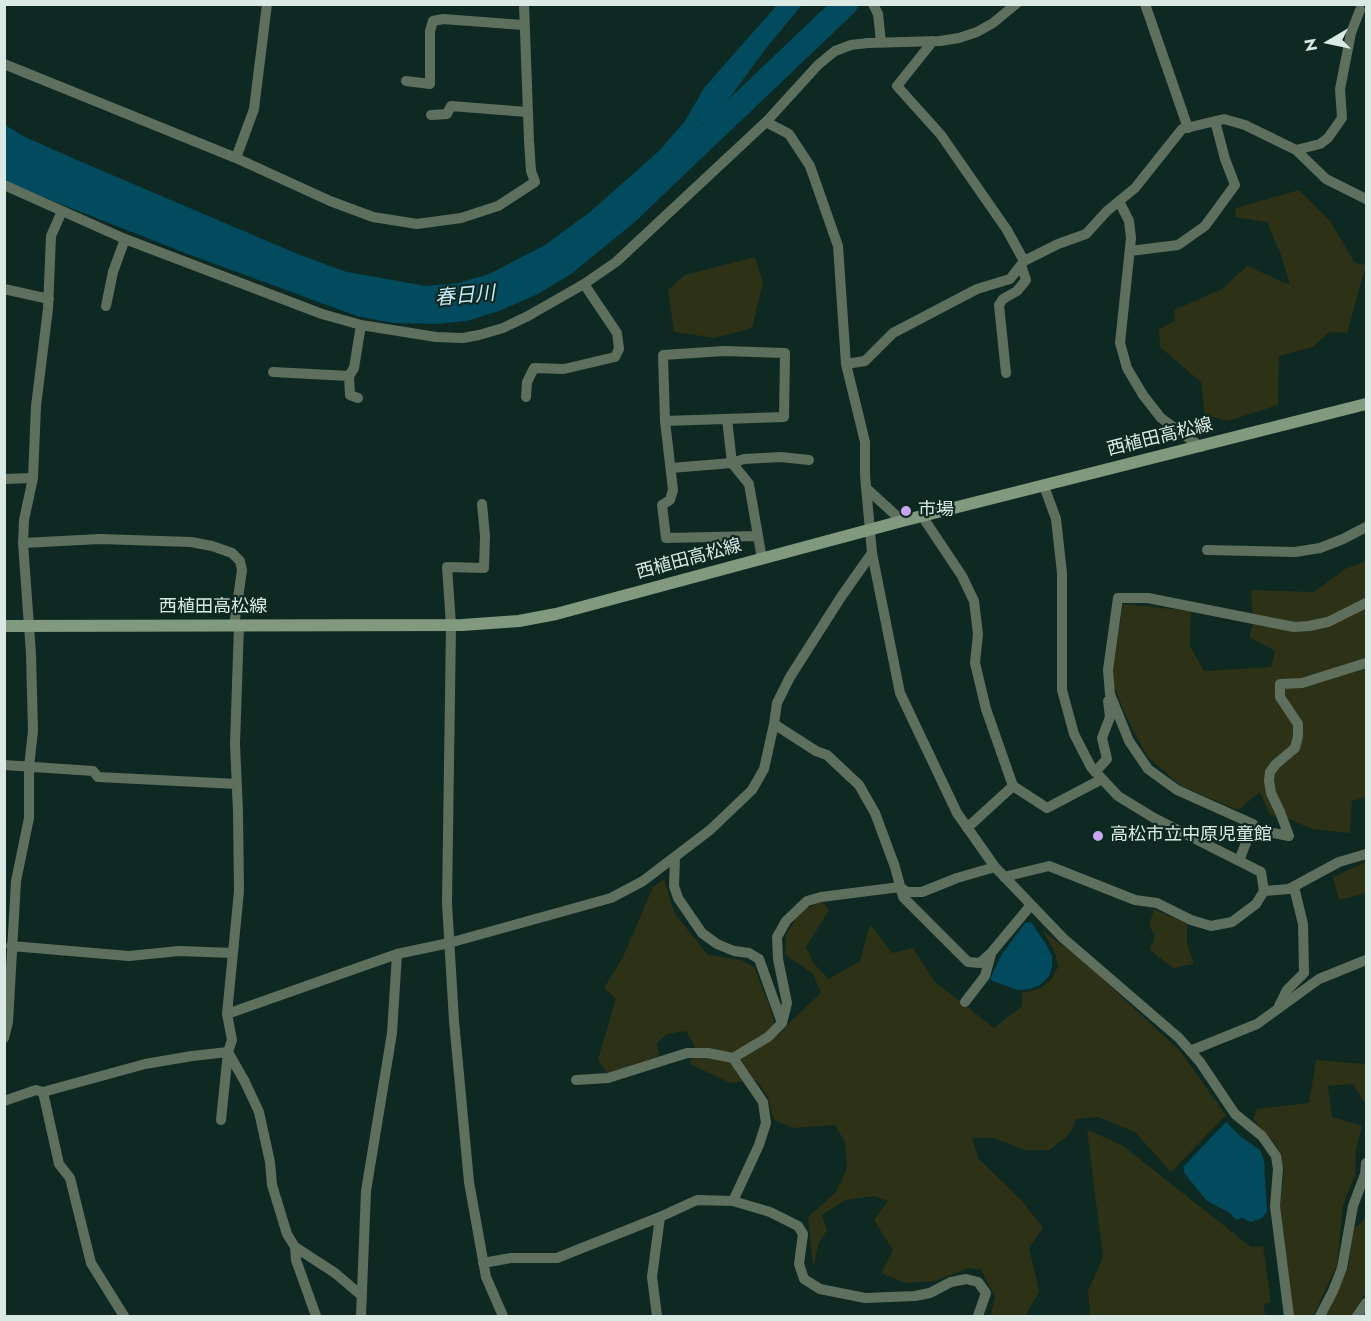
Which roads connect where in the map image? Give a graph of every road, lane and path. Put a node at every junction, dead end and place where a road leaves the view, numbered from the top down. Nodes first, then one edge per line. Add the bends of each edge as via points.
1 (267, 4) edge
2 (524, 4) edge
3 (873, 4) edge
4 (1016, 4) edge
5 (1145, 4) edge
6 (1360, 9) edge
7 (523, 25) junction
8 (933, 41) junction
9 (881, 42) junction
10 (4, 64) edge
11 (406, 81) dead end
12 (527, 112) junction
13 (431, 115) dead end
14 (1215, 121) junction
15 (766, 122) junction
16 (1188, 128) junction
17 (1296, 150) junction
18 (236, 158) junction
19 (4, 185) edge
20 (1366, 199) edge
21 (1119, 201) junction
22 (62, 211) junction
23 (125, 239) junction
24 (1130, 251) junction
25 (1023, 263) junction
26 (584, 284) junction
27 (4, 289) edge
28 (49, 299) junction
29 (106, 306) dead end
30 (362, 325) junction
31 (846, 364) junction
32 (273, 372) dead end
33 (1006, 373) dead end
34 (349, 376) junction
35 (526, 397) dead end
36 (358, 398) dead end
37 (1366, 404) edge
38 (727, 419) junction
39 (665, 421) junction
40 (1201, 447) junction
41 (809, 460) dead end
42 (732, 463) junction
43 (671, 468) junction
44 (33, 478) junction
45 (4, 479) edge
46 (1044, 486) junction
47 (866, 488) junction
48 (482, 504) dead end
49 (922, 516) junction
50 (902, 521) junction
51 (1366, 527) edge
52 (871, 531) junction
53 (757, 536) junction
54 (23, 543) junction
55 (1207, 550) dead end
56 (872, 553) junction
57 (762, 560) junction
58 (1366, 603) edge
59 (451, 625) junction
60 (4, 626) edge
61 (30, 626) junction
62 (236, 626) junction
63 (1366, 663) edge
64 (1110, 694) junction
65 (774, 724) junction
66 (4, 765) edge
67 (29, 766) junction
68 (1099, 776) junction
69 (237, 784) junction
70 (1013, 786) junction
71 (967, 828) junction
72 (1252, 829) junction
73 (1366, 854) edge
74 (675, 858) junction
75 (1239, 861) junction
76 (995, 867) junction
77 (1004, 877) junction
78 (900, 887) junction
79 (1294, 887) junction
80 (1264, 891) junction
81 (1030, 904) junction
82 (449, 943) junction
83 (11, 946) junction
84 (233, 953) junction
85 (991, 953) junction
86 (397, 954) junction
87 (1366, 960) edge
88 (7, 979) edge
89 (965, 1002) dead end
90 (1277, 1009) junction
91 (227, 1014) junction
92 (782, 1023) junction
93 (4, 1038) edge
94 (1190, 1051) junction
95 (228, 1052) junction
96 (733, 1058) junction
97 (576, 1080) dead end
98 (43, 1092) junction
99 (4, 1101) edge
100 (221, 1120) dead end
101 (1366, 1163) edge
102 (733, 1201) junction
103 (660, 1217) junction
104 (296, 1247) junction
105 (483, 1263) junction
106 (362, 1296) junction
107 (1366, 1303) edge
108 (124, 1317) edge
109 (316, 1317) edge
110 (361, 1317) edge
111 (503, 1317) edge
112 (657, 1317) edge
113 (978, 1317) edge
114 (1289, 1317) edge
115 (1320, 1317) edge
116 (1357, 1317) edge

1 - 18 street via 254,109
2 - 7 street
3 - 9 street via 879,14
4 - 8 street via 977,32
5 - 16 street
6 - 17 street via 1340,89 1342,118 1320,144
7 - 11 street via 433,21 429,84
7 - 12 street
8 - 9 street
8 - 25 street via 897,86 941,135 1007,230
9 - 15 street via 835,51
10 - 18 street
12 - 13 street via 451,106 447,114
12 - 18 street via 535,182 498,206 460,218 417,224 373,217
14 - 16 street
14 - 17 street via 1224,119 1245,125
14 - 24 street via 1235,185 1205,226 1178,245
15 - 26 street via 624,255
15 - 31 street via 789,134 810,166 838,246
16 - 21 street via 1182,129 1135,188
17 - 20 street via 1326,179
19 - 22 street
21 - 24 street via 1129,221
21 - 25 street via 1086,234
22 - 23 street
22 - 28 street via 51,236
23 - 29 street
23 - 30 street via 322,314
24 - 40 street via 1120,343 1127,368 1161,418
25 - 31 street via 1011,279 977,289 893,333 865,361
25 - 33 street via 1026,280 999,305
26 - 30 street via 503,328 463,338
26 - 35 street via 617,333 619,349 615,357 564,369 534,368 527,382
27 - 28 street
28 - 44 street via 36,406
30 - 34 street
31 - 47 street via 865,442
32 - 34 street
34 - 36 street via 350,395
37 - 40 main road, 西植田高松線
38 - 39 street
38 - 39 street via 784,417 785,353 750,350 663,355
38 - 42 street
39 - 43 street
40 - 46 main road, 西植田高松線
41 - 42 street via 781,457
42 - 43 street
42 - 53 street via 749,484
43 - 53 street via 673,490 670,500 662,505 666,538
44 - 45 street
44 - 54 street
46 - 49 main road, 西植田高松線
46 - 68 street via 1056,519 1062,573 1062,690 1074,734
47 - 50 street
47 - 52 street
48 - 59 street via 484,568 447,567
49 - 50 main road, 西植田高松線
49 - 70 street via 974,601 978,634 975,663 986,709
50 - 52 main road, 西植田高松線
51 - 55 street via 1320,548 1295,552
52 - 56 street
52 - 57 main road, 西植田高松線
53 - 57 street
54 - 61 street
54 - 62 street via 100,539 191,542 232,553 242,570
56 - 65 street via 790,677 777,703
56 - 71 street via 900,693
57 - 59 main road, 西植田高松線 via 556,614 492,624
58 - 64 street via 1328,622 1294,627 1149,598 1118,598 1108,670
59 - 62 main road, 西植田高松線
59 - 82 street
60 - 61 main road, 西植田高松線
61 - 62 main road, 西植田高松線
61 - 67 street via 33,731
62 - 69 street
63 - 72 street via 1302,683 1280,684 1280,697 1298,724 1298,736 1295,748 1270,772 1269,781 1289,836
64 - 68 street via 1110,717 1102,738 1107,759
64 - 72 street via 1129,741 1148,769 1177,790 1253,824
65 - 74 street via 764,770 752,790
65 - 78 street via 827,755 859,785 875,813
66 - 67 street
67 - 69 street via 93,771 98,777
67 - 83 street via 29,818 16,881
68 - 70 street via 1047,808
68 - 75 street via 1118,796 1154,819
69 - 84 street via 239,891
70 - 71 street
71 - 76 street
72 - 75 street
73 - 79 street via 1339,862
74 - 82 street via 611,898
74 - 92 street via 678,898 702,933 717,944 759,959
75 - 80 street via 1262,872
76 - 77 street
76 - 78 street via 922,892 907,892
77 - 80 street via 1049,866 1211,926 1232,922 1256,904
77 - 81 street
78 - 85 street via 903,897 968,962 980,963
78 - 92 street via 822,897 807,902 786,921 777,937 787,1003
79 - 80 street
79 - 90 street via 1304,924 1304,973 1287,990
81 - 85 street
81 - 94 street
82 - 86 street
82 - 105 street via 470,1182
83 - 84 street via 129,956 178,951
83 - 88 street
84 - 91 street
85 - 89 street via 985,976
86 - 91 street
86 - 106 street via 392,1033 366,1191
87 - 90 street via 1319,979
88 - 93 street via 8,1022
90 - 94 street via 1257,1024
91 - 95 street via 232,1040
92 - 96 street via 768,1037
94 - 114 street via 1235,1114 1262,1136 1276,1156 1275,1206
95 - 98 street via 145,1064
95 - 100 street
95 - 104 street via 259,1112 276,1205
96 - 97 street via 687,1053 608,1078
96 - 102 street via 763,1102 766,1123
98 - 99 street via 36,1090
98 - 108 street via 60,1164 70,1178 91,1263
101 - 115 street via 1353,1206 1342,1268
102 - 103 street via 697,1200
102 - 113 street via 770,1212 798,1226 803,1234 799,1264 804,1279 820,1289 865,1298 915,1296 966,1279 978,1282 986,1293
103 - 105 street via 557,1258 512,1258
103 - 112 street via 652,1277
104 - 106 street
104 - 109 street via 296,1260
105 - 111 street
106 - 110 street
107 - 116 street

